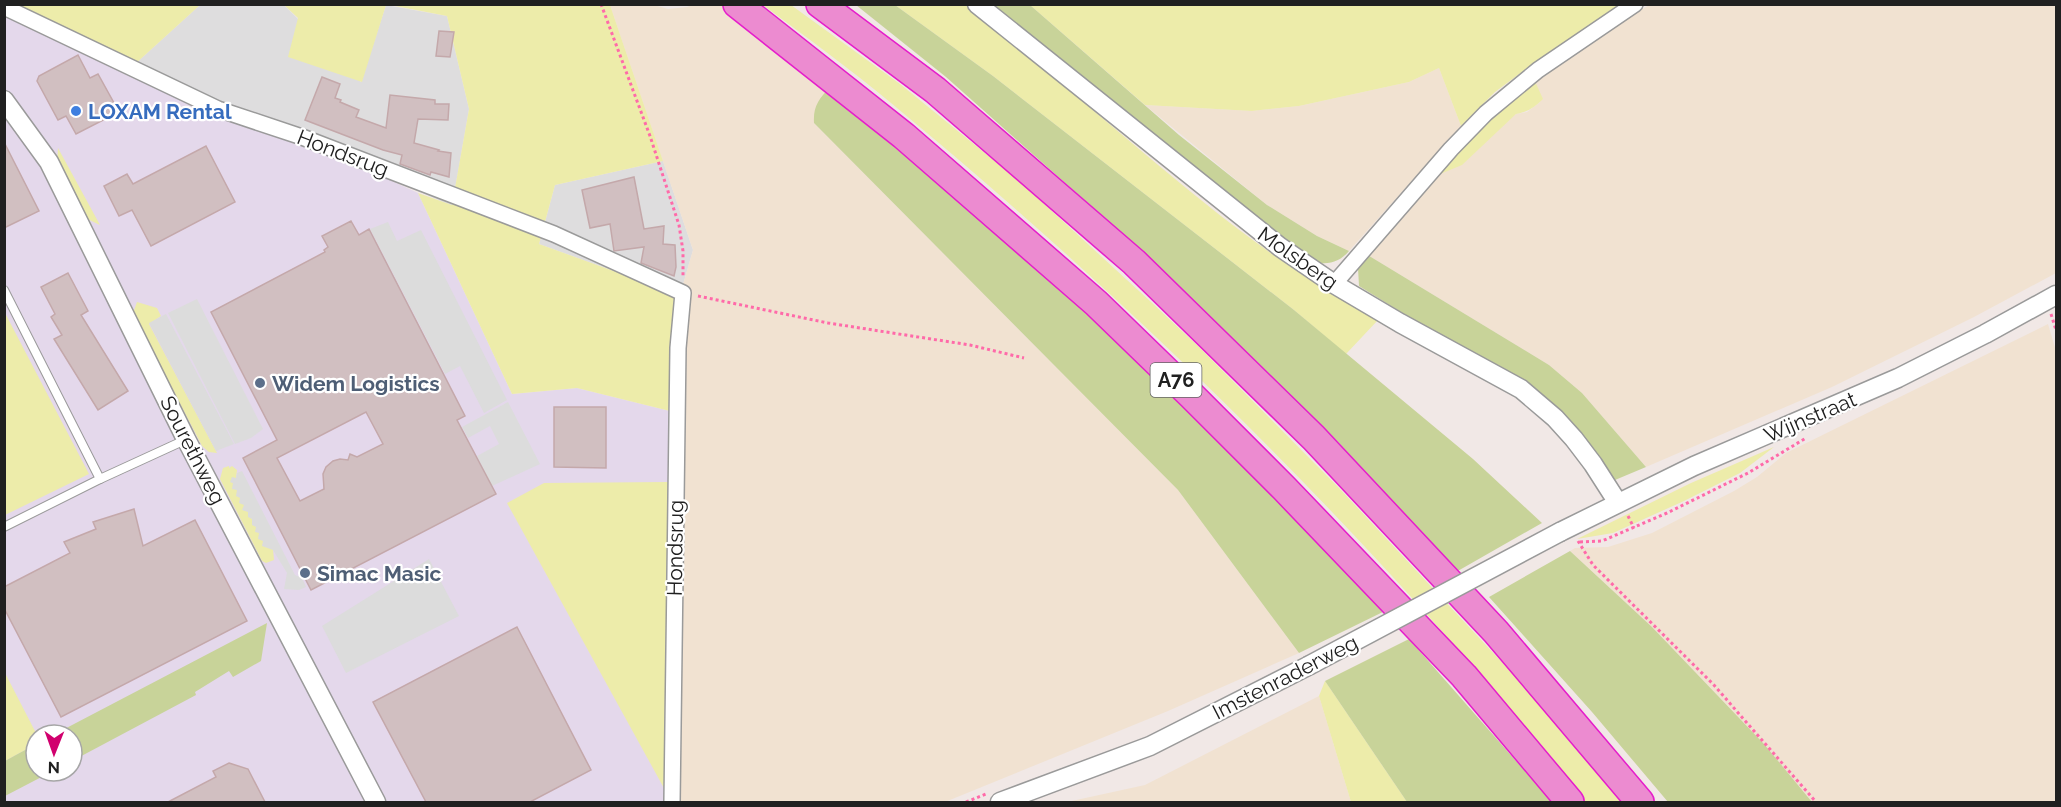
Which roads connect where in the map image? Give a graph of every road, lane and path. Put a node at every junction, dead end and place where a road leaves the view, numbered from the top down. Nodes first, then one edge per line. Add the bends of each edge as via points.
1 (601, 4) edge
2 (737, 4) edge
3 (820, 4) edge
4 (977, 4) edge
5 (1635, 4) edge
6 (4, 7) edge
7 (4, 100) edge
8 (1334, 284) junction
9 (4, 290) edge
10 (683, 293) junction
11 (2056, 295) edge
12 (2056, 312) edge
13 (2051, 314) junction
14 (2044, 318) dead end
15 (2056, 330) edge
16 (1024, 358) dead end
17 (1806, 438) dead end
18 (186, 439) junction
19 (100, 479) junction
20 (1618, 503) junction
21 (4, 527) edge
22 (1560, 532) joint
23 (376, 802) edge
24 (672, 802) edge
25 (1000, 802) edge
26 (1570, 802) edge
27 (1640, 802) edge
28 (1816, 802) edge

1 - 10 path via 679,225
2 - 26 highway, A76 via 904,136 1096,303 1284,488 1456,668
3 - 27 highway, A76 via 934,90 1151,279 1314,438 1496,632
4 - 8 street, Molsberg via 1247,222
5 - 8 street via 1538,70 1486,113
6 - 10 street, Hondsrug via 218,109 302,137 554,234
7 - 18 street, Sourethweg via 49,162
8 - 20 street, Molsberg via 1521,389 1574,439
9 - 19 lane
10 - 16 path
10 - 24 street, Hondsrug via 678,348
11 - 20 street, Wijnstraat via 1898,378
12 - 13 path
13 - 14 path
13 - 15 path
17 - 28 path, Wijnstraat via 1667,513 1602,541 1578,541 1593,565 1713,684
18 - 19 lane
18 - 23 street, Sourethweg
19 - 21 lane
20 - 22 street, Wijnstraat
22 - 25 street, Imstenraderweg, bridge via 1150,746

